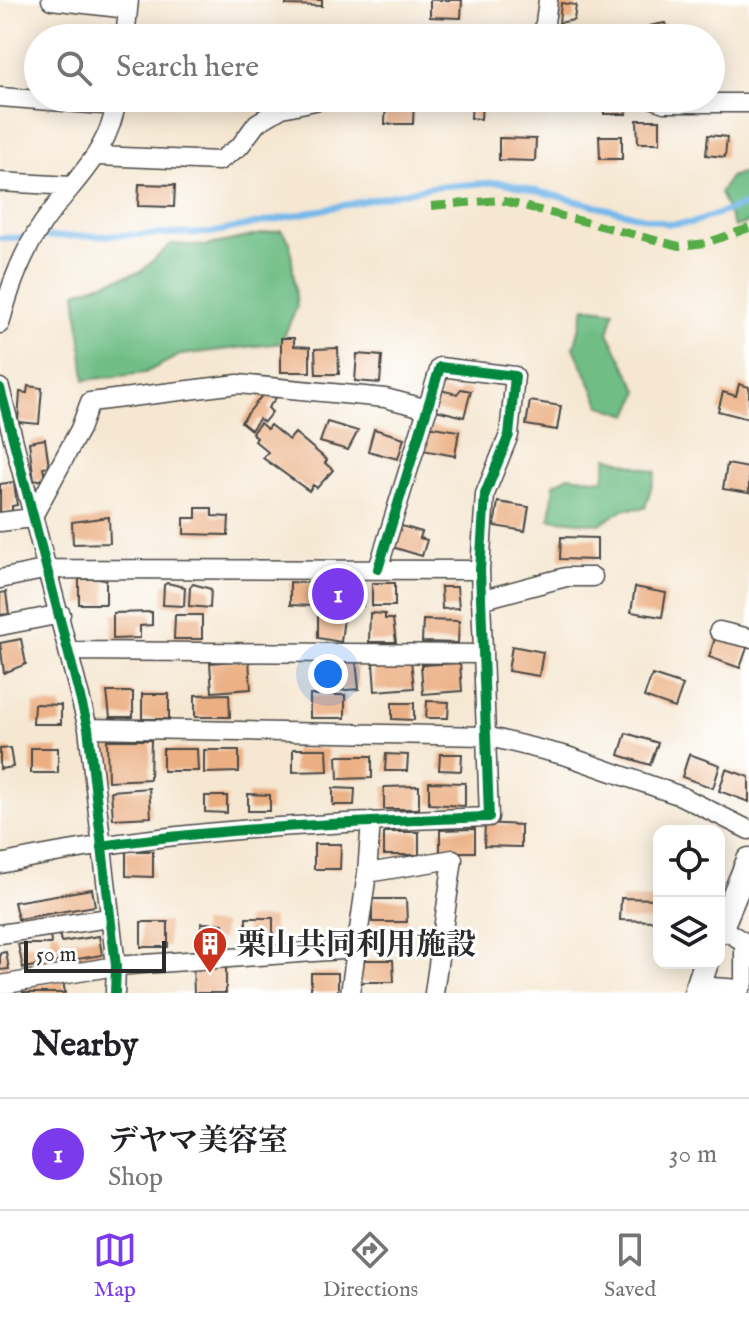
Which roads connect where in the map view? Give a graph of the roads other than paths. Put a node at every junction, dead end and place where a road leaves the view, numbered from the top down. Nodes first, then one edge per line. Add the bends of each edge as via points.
1 (51, 0) edge
2 (548, 0) edge
3 (129, 4) edge
4 (127, 24) edge
5 (545, 24) edge
6 (0, 97) edge
7 (24, 98) edge
8 (725, 103) edge
9 (749, 103) edge
10 (113, 112) edge
11 (275, 112) edge
12 (98, 156) junction
13 (0, 182) edge
14 (72, 186) junction
15 (4, 297) edge
16 (0, 324) edge
17 (0, 388) edge
18 (428, 409) junction
19 (4, 416) edge
20 (32, 518) junction
21 (0, 522) edge
22 (48, 569) junction
23 (378, 569) junction
24 (480, 570) junction
25 (593, 577) dead end
26 (0, 579) edge
27 (480, 600) junction
28 (61, 614) junction
29 (0, 626) edge
30 (719, 631) dead end
31 (749, 638) edge
32 (70, 651) junction
33 (481, 654) junction
34 (88, 728) junction
35 (486, 736) junction
36 (371, 821) junction
37 (749, 830) edge
38 (101, 846) junction
39 (749, 860) edge
40 (0, 864) edge
41 (367, 873) junction
42 (109, 918) junction
43 (725, 918) edge
44 (725, 932) edge
45 (0, 934) edge
46 (356, 949) junction
47 (116, 966) junction
48 (700, 981) edge
49 (0, 985) edge
50 (115, 993) edge
51 (350, 993) edge
52 (434, 993) edge

1 - 3 street
2 - 5 street
3 - 4 street
6 - 7 street
8 - 9 street
10 - 12 street
11 - 12 street via 219,161
12 - 14 street
13 - 14 street
14 - 15 street via 42,224
15 - 16 street
17 - 19 street
18 - 20 street via 385,398 238,384 90,402
18 - 23 street
18 - 24 street via 440,367 515,376 509,435 485,494
19 - 20 street
20 - 21 street
20 - 22 street
22 - 23 street
22 - 26 street
22 - 28 street
23 - 24 street
24 - 27 street
25 - 27 street via 566,577
27 - 33 street
28 - 29 street
28 - 32 street
30 - 31 street
32 - 33 street
32 - 34 street
33 - 35 street
34 - 35 street
34 - 38 street
35 - 36 street via 489,817
35 - 37 street via 567,756 652,786
36 - 38 street via 190,833
36 - 41 street
38 - 40 street
38 - 42 street
39 - 43 main road
41 - 46 street
41 - 52 street via 453,859
42 - 45 street
42 - 47 street
44 - 48 street via 744,942 744,983 740,989
46 - 47 street
46 - 51 street
47 - 49 street
47 - 50 street

